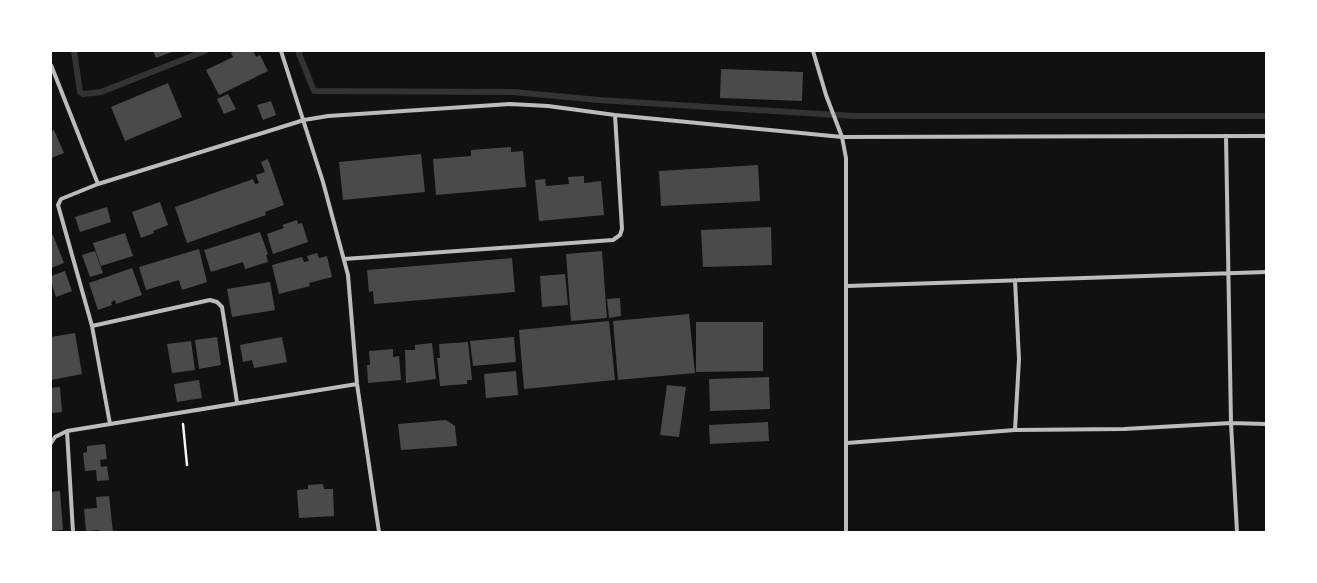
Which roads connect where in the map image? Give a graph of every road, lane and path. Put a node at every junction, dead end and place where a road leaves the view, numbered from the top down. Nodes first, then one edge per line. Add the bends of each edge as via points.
1 (281, 51) edge
2 (813, 51) edge
3 (51, 65) edge
4 (615, 115) junction
5 (304, 120) junction
6 (1226, 136) junction
7 (1266, 136) edge
8 (842, 137) junction
9 (98, 184) junction
10 (344, 259) junction
11 (1229, 272) junction
12 (1266, 272) edge
13 (1015, 280) junction
14 (847, 286) junction
15 (92, 326) junction
16 (357, 384) junction
17 (237, 402) junction
18 (181, 412) junction
19 (1231, 423) junction
20 (110, 424) junction
21 (1266, 424) edge
22 (1015, 430) junction
23 (67, 431) junction
24 (51, 443) edge
25 (847, 443) junction
26 (187, 465) dead end
27 (73, 532) edge
28 (379, 532) edge
29 (846, 532) edge
30 (1237, 532) edge

1 - 5 street
2 - 8 street
3 - 9 street
4 - 5 street via 510,104 328,116
4 - 8 street
4 - 10 street via 622,229 613,240
5 - 9 street
5 - 10 street
6 - 7 street
6 - 8 street
6 - 11 street
8 - 14 street via 846,158
9 - 15 street via 61,199 58,205
10 - 16 street via 348,275
11 - 12 street
11 - 13 street
11 - 19 street
13 - 14 street
13 - 22 street via 1019,359
14 - 25 street
15 - 17 street via 210,300 217,302 222,307
15 - 20 street
16 - 17 street
16 - 28 street
17 - 18 street
18 - 20 street
18 - 26 path
19 - 21 street
19 - 22 street via 1124,429
19 - 30 street
20 - 23 street
22 - 25 street
23 - 24 street via 55,437
23 - 27 street
25 - 29 street

